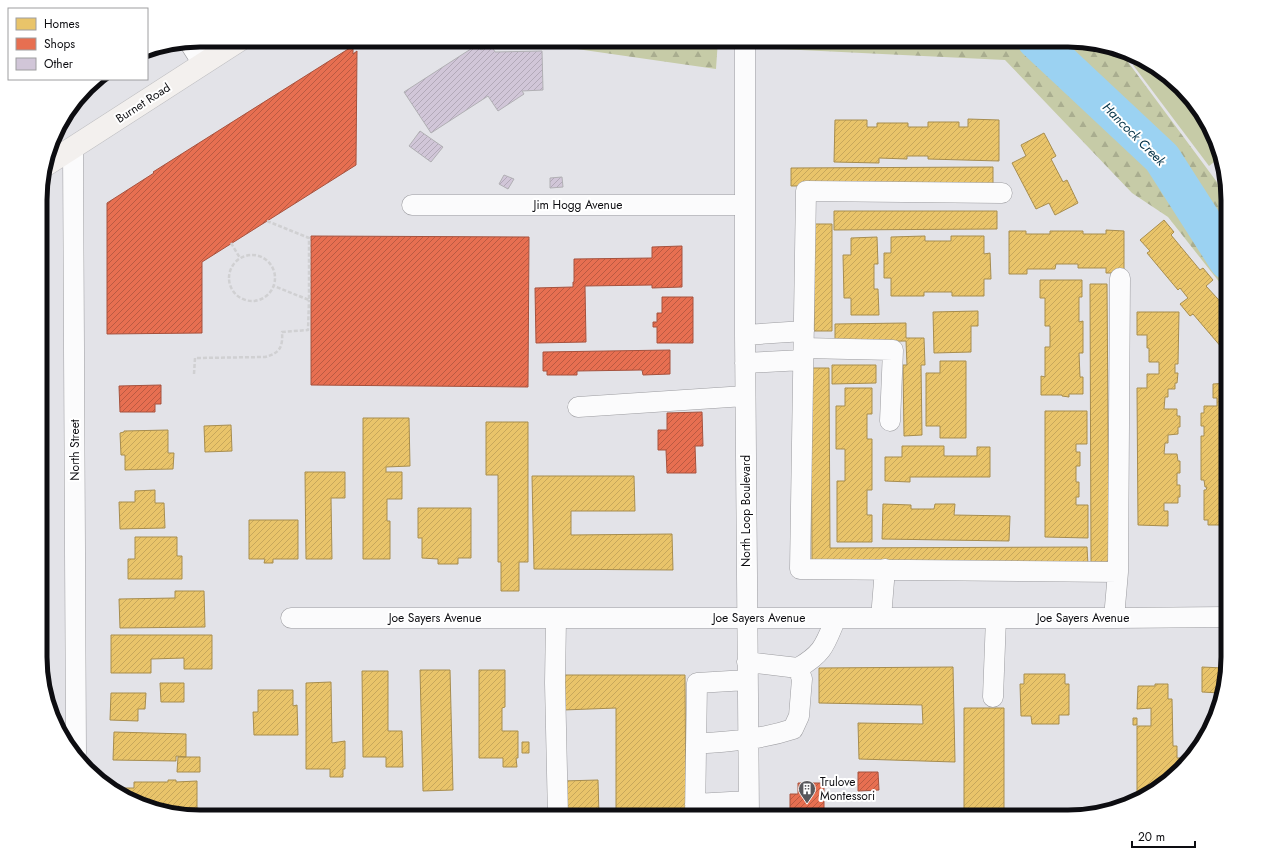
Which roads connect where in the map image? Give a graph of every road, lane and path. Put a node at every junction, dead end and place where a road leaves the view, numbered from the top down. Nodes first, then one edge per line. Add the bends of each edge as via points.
1 (191, 47) edge
2 (229, 47) edge
3 (745, 47) edge
4 (203, 64) junction
5 (73, 148) junction
6 (52, 161) edge
7 (1002, 193) dead end
8 (412, 205) dead end
9 (744, 205) junction
10 (267, 221) dead end
11 (231, 244) dead end
12 (240, 258) junction
13 (1120, 278) dead end
14 (274, 286) junction
15 (309, 300) junction
16 (745, 335) junction
17 (804, 346) junction
18 (745, 363) junction
19 (194, 374) dead end
20 (745, 396) junction
21 (578, 407) dead end
22 (890, 421) dead end
23 (885, 569) junction
24 (1118, 572) junction
25 (1221, 617) edge
26 (291, 618) dead end
27 (556, 618) junction
28 (747, 618) junction
29 (836, 618) junction
30 (881, 618) junction
31 (996, 618) junction
32 (1114, 618) junction
33 (798, 668) junction
34 (747, 671) junction
35 (993, 697) dead end
36 (748, 740) junction
37 (696, 744) junction
38 (76, 746) edge
39 (748, 809) edge
40 (558, 810) edge
41 (695, 810) edge

1 - 4 street
2 - 4 main road, Burnet Road
3 - 9 street, North Loop Boulevard
4 - 5 main road, Burnet Road
5 - 6 main road, Burnet Road
5 - 38 street, North Street
7 - 17 street via 806,191
8 - 9 street, Jim Hogg Avenue
9 - 16 street, North Loop Boulevard
10 - 15 path via 309,238
11 - 12 path
12 - 14 path via 263,258 273,270
12 - 14 path via 231,269 230,276 230,283 238,295 251,301 258,300 265,297
13 - 24 street
14 - 15 path
15 - 19 path via 308,330 282,332 283,342 272,355 195,358
16 - 17 street
16 - 18 street, North Loop Boulevard
17 - 18 street
17 - 22 street via 893,350
17 - 23 street via 800,569
18 - 20 street, North Loop Boulevard
20 - 21 street
20 - 28 street, North Loop Boulevard
23 - 24 street
23 - 30 street
24 - 32 street
25 - 32 street, Joe Sayers Avenue
26 - 27 street, Joe Sayers Avenue
27 - 28 street, Joe Sayers Avenue
27 - 40 street
28 - 29 street, Joe Sayers Avenue
28 - 34 street, North Loop Boulevard
29 - 30 street, Joe Sayers Avenue
29 - 33 street via 823,648 812,660
30 - 31 street, Joe Sayers Avenue
31 - 32 street, Joe Sayers Avenue
31 - 35 street
33 - 34 street
33 - 36 street via 802,679 799,716 792,729 773,736
34 - 36 street, North Loop Boulevard
34 - 37 street via 697,682
36 - 37 street
36 - 39 street, North Loop Boulevard
37 - 41 street
39 - 41 street

